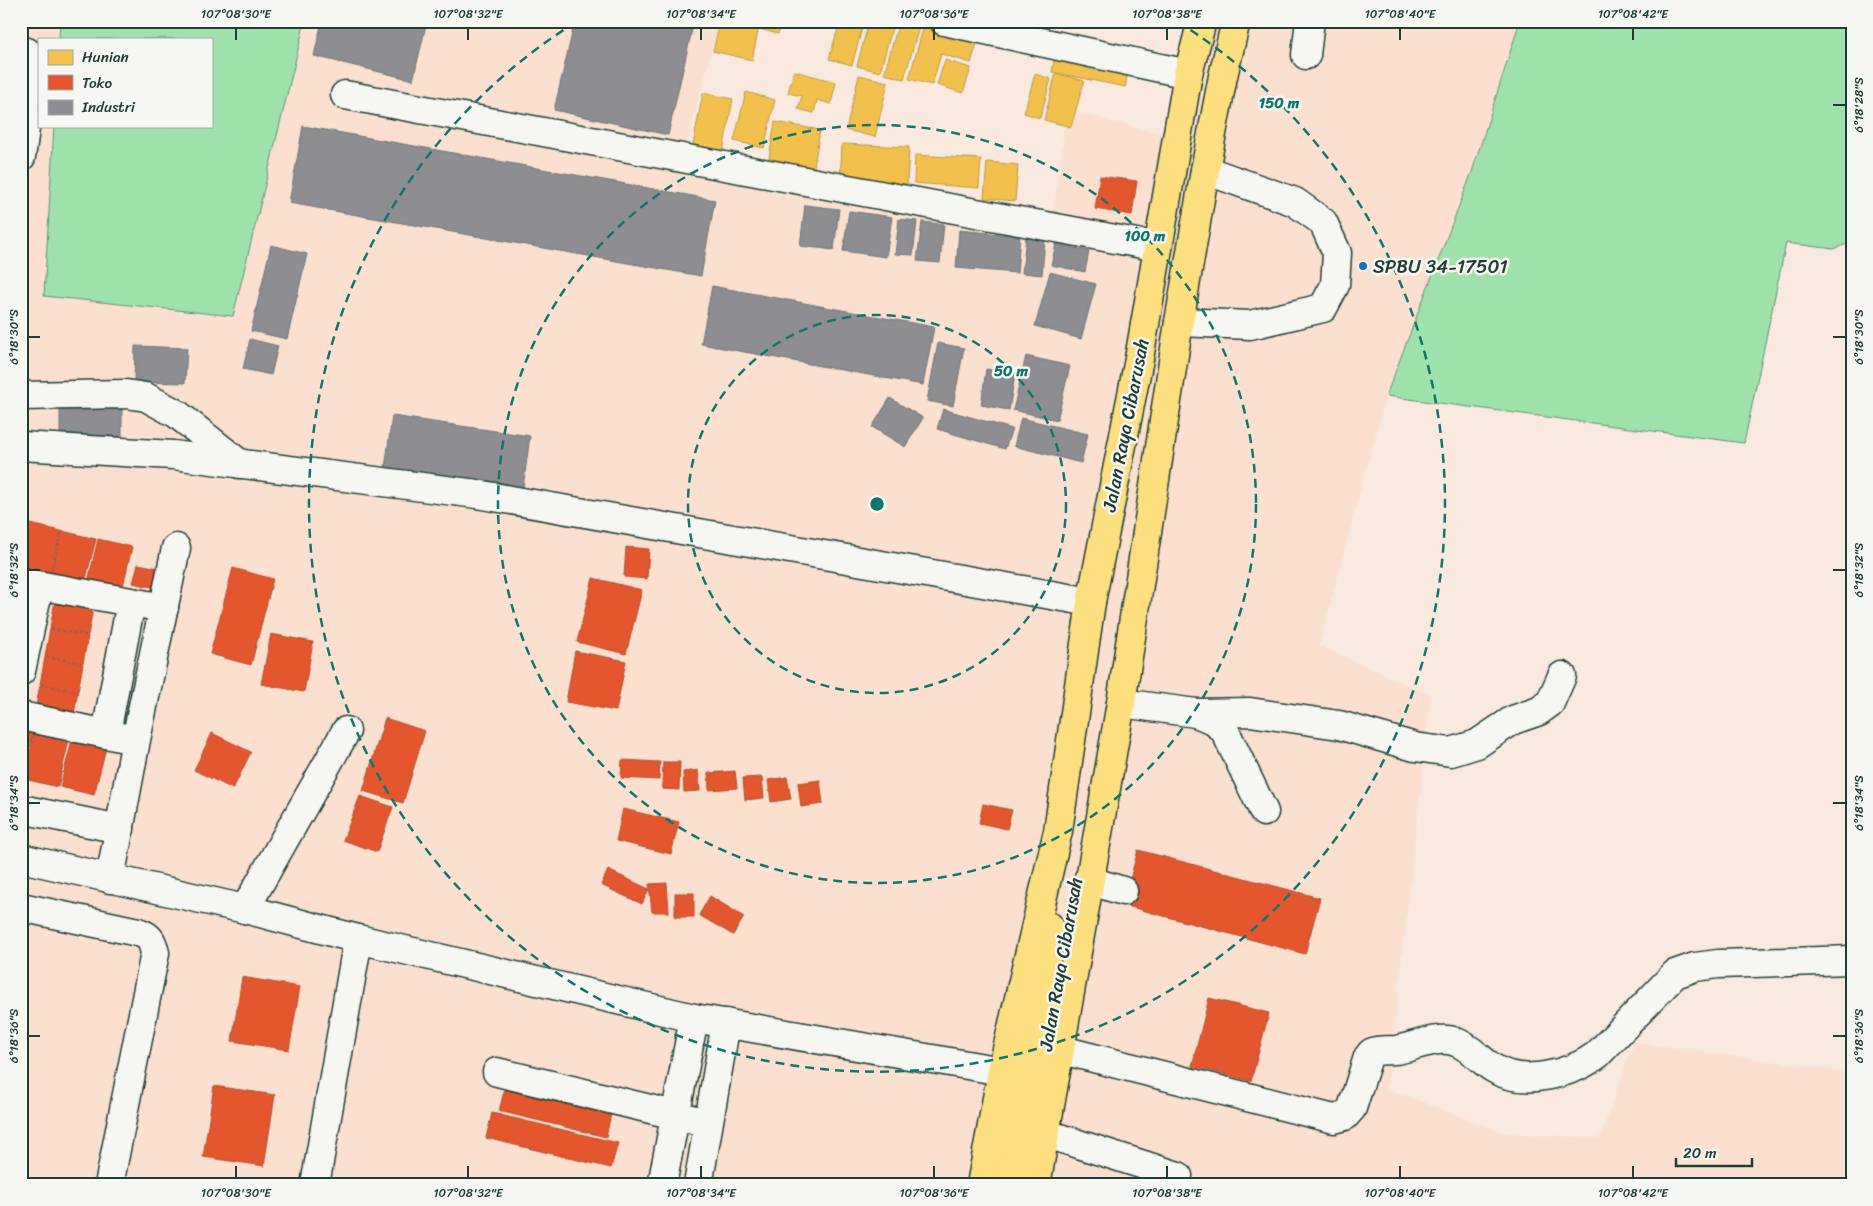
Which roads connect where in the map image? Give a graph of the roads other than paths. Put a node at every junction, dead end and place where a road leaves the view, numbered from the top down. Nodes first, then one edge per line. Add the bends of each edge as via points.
1 (944, 21) edge
2 (1202, 21) edge
3 (1236, 21) edge
4 (1310, 21) edge
5 (27, 52) dead end
6 (1306, 55) dead end
7 (1188, 74) junction
8 (345, 94) dead end
9 (21, 157) edge
10 (1205, 170) junction
11 (1158, 247) junction
12 (1179, 322) junction
13 (21, 396) edge
14 (21, 446) edge
15 (240, 464) junction
16 (176, 548) dead end
17 (30, 584) edge
18 (130, 602) junction
19 (1091, 602) junction
20 (164, 608) junction
21 (21, 671) edge
22 (1562, 676) dead end
23 (1121, 703) junction
24 (1196, 713) junction
25 (21, 716) edge
26 (346, 731) dead end
27 (106, 734) junction
28 (136, 740) junction
29 (1112, 749) junction
30 (21, 809) edge
31 (1264, 812) dead end
32 (120, 829) junction
33 (1058, 831) junction
34 (21, 858) edge
35 (110, 879) junction
36 (1088, 880) junction
37 (1123, 891) dead end
38 (21, 907) edge
39 (245, 910) junction
40 (358, 939) junction
41 (1852, 960) edge
42 (1053, 968) junction
43 (694, 1018) junction
44 (726, 1023) junction
45 (1058, 1049) junction
46 (1002, 1071) junction
47 (497, 1072) dead end
48 (675, 1114) junction
49 (708, 1123) junction
50 (1044, 1133) junction
51 (1178, 1176) dead end
52 (109, 1185) edge
53 (314, 1185) edge
54 (662, 1185) edge
55 (698, 1185) edge
56 (981, 1185) edge
57 (1009, 1185) edge
58 (1023, 1185) edge
59 (1036, 1185) edge

1 - 7 street
2 - 7 main road, Jalan Raya Cibarusah
3 - 10 main road, Jalan Raya Cibarusah via 1222,76
4 - 6 street
5 - 9 street
7 - 11 main road, Jalan Raya Cibarusah
8 - 11 street
10 - 12 main road, Jalan Raya Cibarusah
10 - 12 street via 1295,202 1323,222 1337,253 1335,285 1323,308 1250,324
11 - 19 main road, Jalan Raya Cibarusah
12 - 23 main road, Jalan Raya Cibarusah
13 - 15 street via 126,394 146,397 178,414
14 - 15 street via 173,455
15 - 19 street via 477,494
16 - 20 street
17 - 18 street
17 - 21 street
18 - 20 street
18 - 27 street
19 - 33 main road, Jalan Raya Cibarusah
20 - 28 street
22 - 24 street via 1550,703 1539,711 1513,720 1477,744 1451,752 1414,747 1339,725 1250,712
23 - 24 street
23 - 29 main road, Jalan Raya Cibarusah
24 - 31 street via 1213,720 1225,731
25 - 27 street
26 - 39 street
27 - 28 street
28 - 32 street
29 - 36 main road, Jalan Raya Cibarusah
29 - 42 main road, Jalan Raya Cibarusah via 1091,780
30 - 32 street
32 - 35 street
33 - 42 main road, Jalan Raya Cibarusah
33 - 46 main road, Jalan Raya Cibarusah
34 - 35 street
35 - 39 street
36 - 37 street
36 - 45 main road, Jalan Raya Cibarusah
38 - 52 street via 138,932 152,940 155,953
39 - 40 street
40 - 43 street
40 - 53 street
41 - 45 street via 1718,964 1675,974 1589,1061 1562,1072 1534,1078 1502,1073 1465,1046 1448,1040 1372,1052 1352,1108 1345,1116 1334,1119
42 - 57 main road, Jalan Raya Cibarusah via 1040,1012
42 - 58 main road, Jalan Raya Cibarusah
43 - 44 street
43 - 48 street
44 - 46 street
44 - 49 street
45 - 50 main road, Jalan Raya Cibarusah
46 - 56 main road, Jalan Raya Cibarusah
47 - 48 street
48 - 49 street
48 - 54 street
49 - 55 street
50 - 51 street
50 - 59 main road, Jalan Raya Cibarusah

